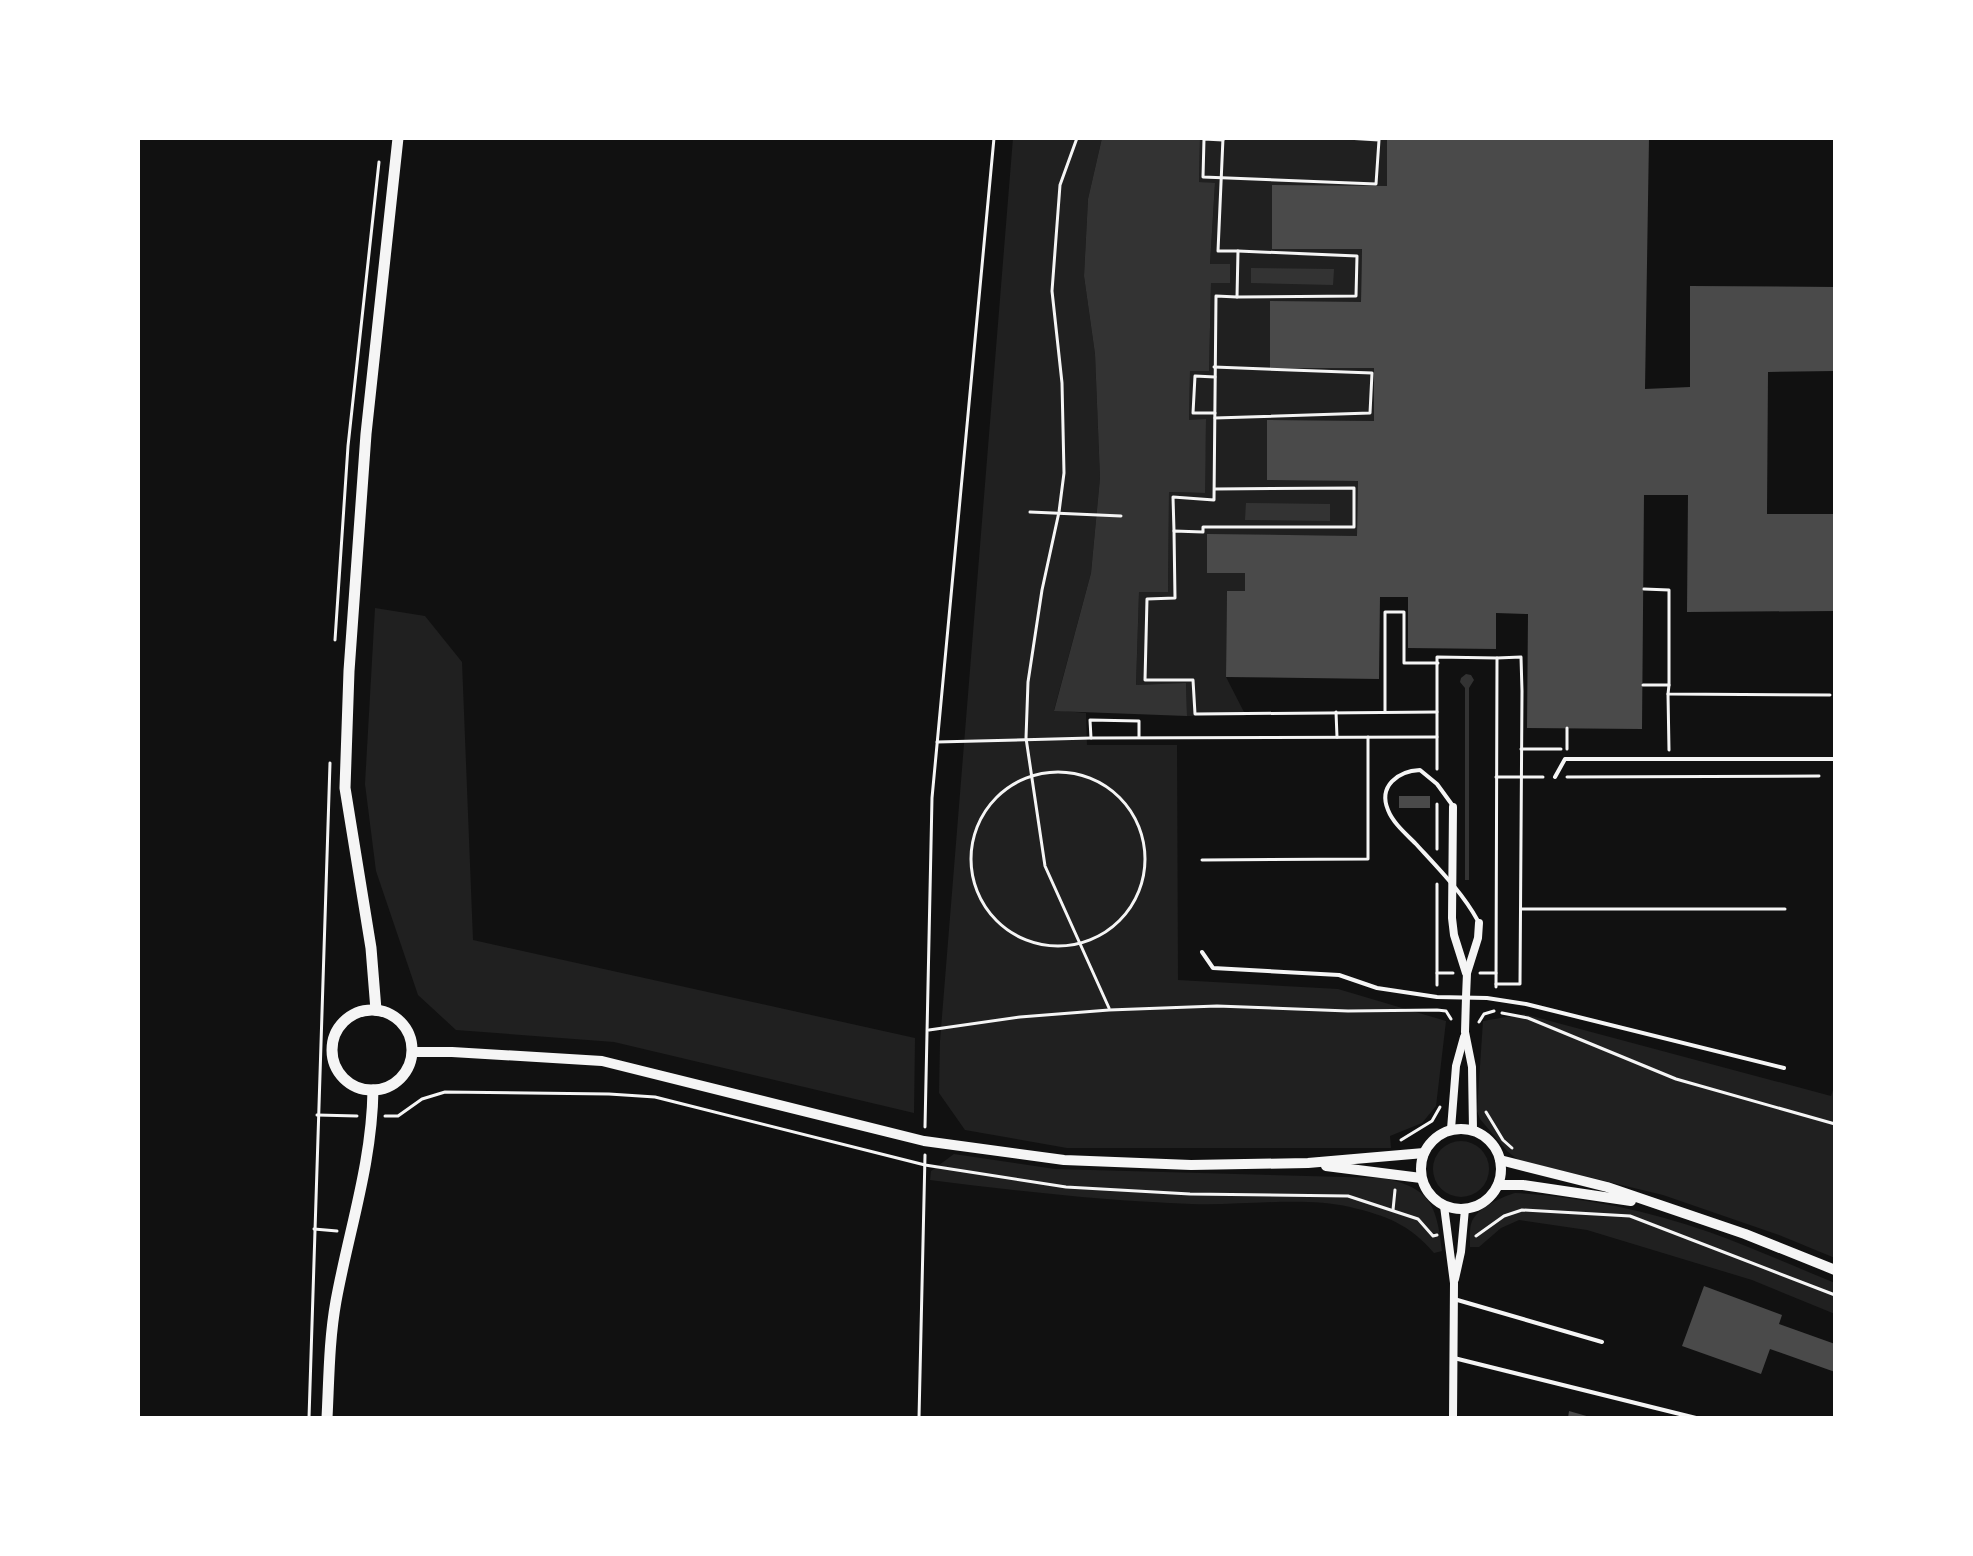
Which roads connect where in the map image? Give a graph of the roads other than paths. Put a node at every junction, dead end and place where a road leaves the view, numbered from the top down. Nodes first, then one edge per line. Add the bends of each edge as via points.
1 (398, 138) edge
2 (1835, 759) edge
3 (1555, 777) road end
4 (1453, 807) joint
5 (1452, 884) junction
6 (1479, 923) joint
7 (1202, 952) dead end
8 (1467, 973) junction
9 (1466, 997) junction
10 (376, 1010) junction
11 (1465, 1032) junction
12 (412, 1052) junction
13 (1784, 1068) dead end
14 (373, 1090) junction
15 (1451, 1129) junction
16 (1473, 1130) junction
17 (1424, 1153) junction
18 (1500, 1160) junction
19 (1308, 1163) junction
20 (1421, 1178) junction
21 (1498, 1185) junction
22 (1649, 1203) junction
23 (1444, 1206) junction
24 (1465, 1209) junction
25 (1835, 1270) edge
26 (1454, 1283) junction
27 (1454, 1299) junction
28 (1602, 1342) dead end
29 (1454, 1358) junction
30 (327, 1418) edge
31 (1453, 1418) edge
32 (1696, 1418) edge

1 - 10 main road via 366,434 345,788
2 - 3 lane via 1565,759
4 - 5 street
4 - 5 lane via 1420,770 1398,775 1385,797 1392,817
5 - 6 lane
5 - 8 street via 1454,935
6 - 8 street
7 - 9 lane via 1213,968 1339,975 1377,988
8 - 9 street
9 - 11 street
9 - 13 lane via 1526,1004
10 - 12 main road via 398,1020
10 - 14 main road via 350,1017 334,1038 333,1051 342,1076 352,1085
11 - 15 street via 1456,1066
11 - 16 street via 1472,1067
12 - 14 main road via 402,1077
12 - 19 street via 602,1061 924,1141 1064,1160
14 - 30 main road via 364,1178 336,1302
15 - 16 street
15 - 17 street via 1430,1142
16 - 18 street via 1490,1141
17 - 19 street
17 - 20 street
18 - 21 street
18 - 22 street
19 - 20 street
20 - 23 street
21 - 22 street
21 - 24 street via 1485,1201
22 - 25 street
23 - 24 street
23 - 26 street
24 - 26 street
26 - 27 street
27 - 28 lane
27 - 29 street
29 - 31 street
29 - 32 lane

